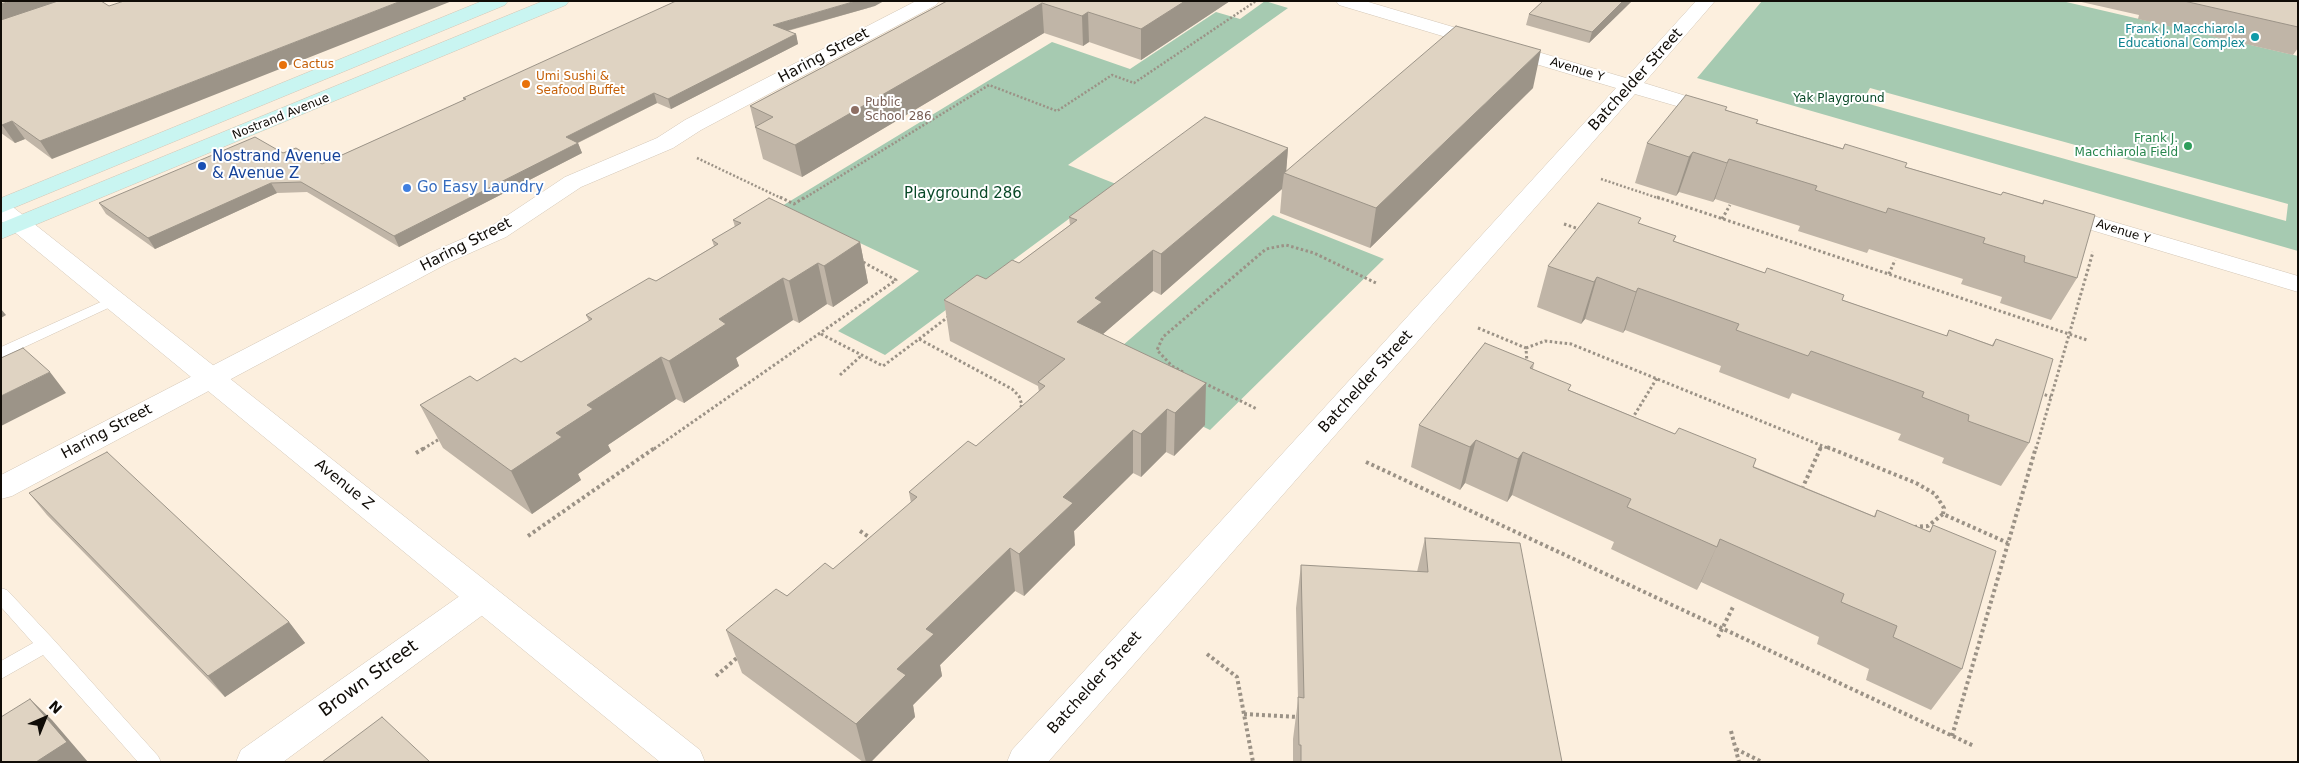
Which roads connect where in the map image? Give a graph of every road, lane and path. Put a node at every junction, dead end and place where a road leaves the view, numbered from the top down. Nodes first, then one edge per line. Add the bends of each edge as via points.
1 (499, 1) edge
2 (560, 1) edge
3 (930, 1) edge
4 (1256, 1) edge
5 (1345, 1) edge
6 (1706, 1) edge
7 (1631, 86) junction
8 (1735, 117) edge
9 (694, 157) dead end
10 (1601, 179) dead end
11 (1730, 205) dead end
12 (2036, 206) edge
13 (6, 218) edge
14 (1722, 219) junction
15 (1564, 224) dead end
16 (1582, 230) edge
17 (2093, 251) edge
18 (853, 257) edge
19 (1895, 260) dead end
20 (1889, 274) junction
21 (1378, 284) dead end
22 (2298, 284) edge
23 (114, 300) junction
24 (949, 316) edge
25 (1478, 328) dead end
26 (821, 334) junction
27 (2069, 334) junction
28 (919, 339) junction
29 (2087, 340) dead end
30 (1526, 348) junction
31 (1, 352) edge
32 (862, 355) junction
33 (1529, 366) edge
34 (840, 375) dead end
35 (1189, 375) edge
36 (211, 378) junction
37 (1657, 378) junction
38 (1198, 379) edge
39 (2032, 390) edge
40 (2051, 397) junction
41 (1257, 409) dead end
42 (1017, 415) edge
43 (1624, 415) edge
44 (1632, 419) junction
45 (1641, 422) edge
46 (448, 433) edge
47 (1822, 445) junction
48 (416, 453) dead end
49 (1366, 462) dead end
50 (1793, 484) edge
51 (1, 488) edge
52 (1802, 488) junction
53 (1811, 492) edge
54 (1799, 496) edge
55 (1943, 514) junction
56 (1909, 527) edge
57 (860, 531) dead end
58 (528, 536) dead end
59 (2008, 543) junction
60 (866, 546) edge
61 (1, 595) edge
62 (483, 597) junction
63 (1734, 605) dead end
64 (1723, 628) junction
65 (1718, 637) dead end
66 (46, 644) junction
67 (1207, 654) dead end
68 (739, 656) edge
69 (1, 672) edge
70 (716, 676) dead end
71 (1244, 714) junction
72 (1302, 717) edge
73 (1731, 731) dead end
74 (1952, 736) junction
75 (1974, 746) dead end
76 (1736, 749) junction
77 (152, 762) edge
78 (254, 762) edge
79 (687, 762) edge
80 (1025, 762) edge
81 (1253, 762) edge
82 (1739, 762) edge
83 (1762, 762) edge

1 - 13 main road, Nostrand Avenue
2 - 13 main road, Nostrand Avenue
3 - 36 street, Haring Street via 693,125 665,143 573,182 498,232 441,257
4 - 9 path via 1134,82 1112,74 1057,111 989,85 794,204
5 - 7 street, Avenue Y
6 - 7 street, Batchelder Street
7 - 8 street, Avenue Y
7 - 80 street, Batchelder Street
10 - 14 path
11 - 14 path
12 - 22 street, Avenue Y
13 - 23 street, Avenue Z
14 - 20 path
15 - 16 path
17 - 27 path
18 - 26 path via 896,280
19 - 20 path
20 - 27 path
21 - 35 path via 1314,253 1286,246 1266,249 1163,337 1157,350 1172,366
23 - 31 lane
23 - 36 street, Avenue Z
24 - 28 path
25 - 30 path
26 - 32 path
26 - 58 path
27 - 29 path
27 - 40 path
28 - 32 path via 883,366
28 - 42 path via 1012,390 1022,405
30 - 33 path
30 - 37 path via 1545,341 1571,344
32 - 34 path
36 - 51 street, Haring Street
36 - 62 street, Avenue Z
37 - 44 path
37 - 47 path
38 - 41 path
39 - 40 path
40 - 59 path
43 - 44 path
44 - 45 path
46 - 48 path
47 - 52 path
47 - 55 path via 1916,482 1935,494 1944,508
49 - 64 path
50 - 52 path
52 - 53 path
52 - 54 path
55 - 56 path via 1928,526
55 - 59 path
57 - 60 path via 873,539
59 - 74 path
61 - 66 lane
62 - 78 street, Brown Street
62 - 79 street, Avenue Z
63 - 64 path
64 - 65 path
64 - 74 path
66 - 69 lane
66 - 77 lane
67 - 71 path via 1237,677
68 - 70 path
71 - 72 path
71 - 81 path
73 - 76 path
74 - 75 path
76 - 82 path
76 - 83 path

